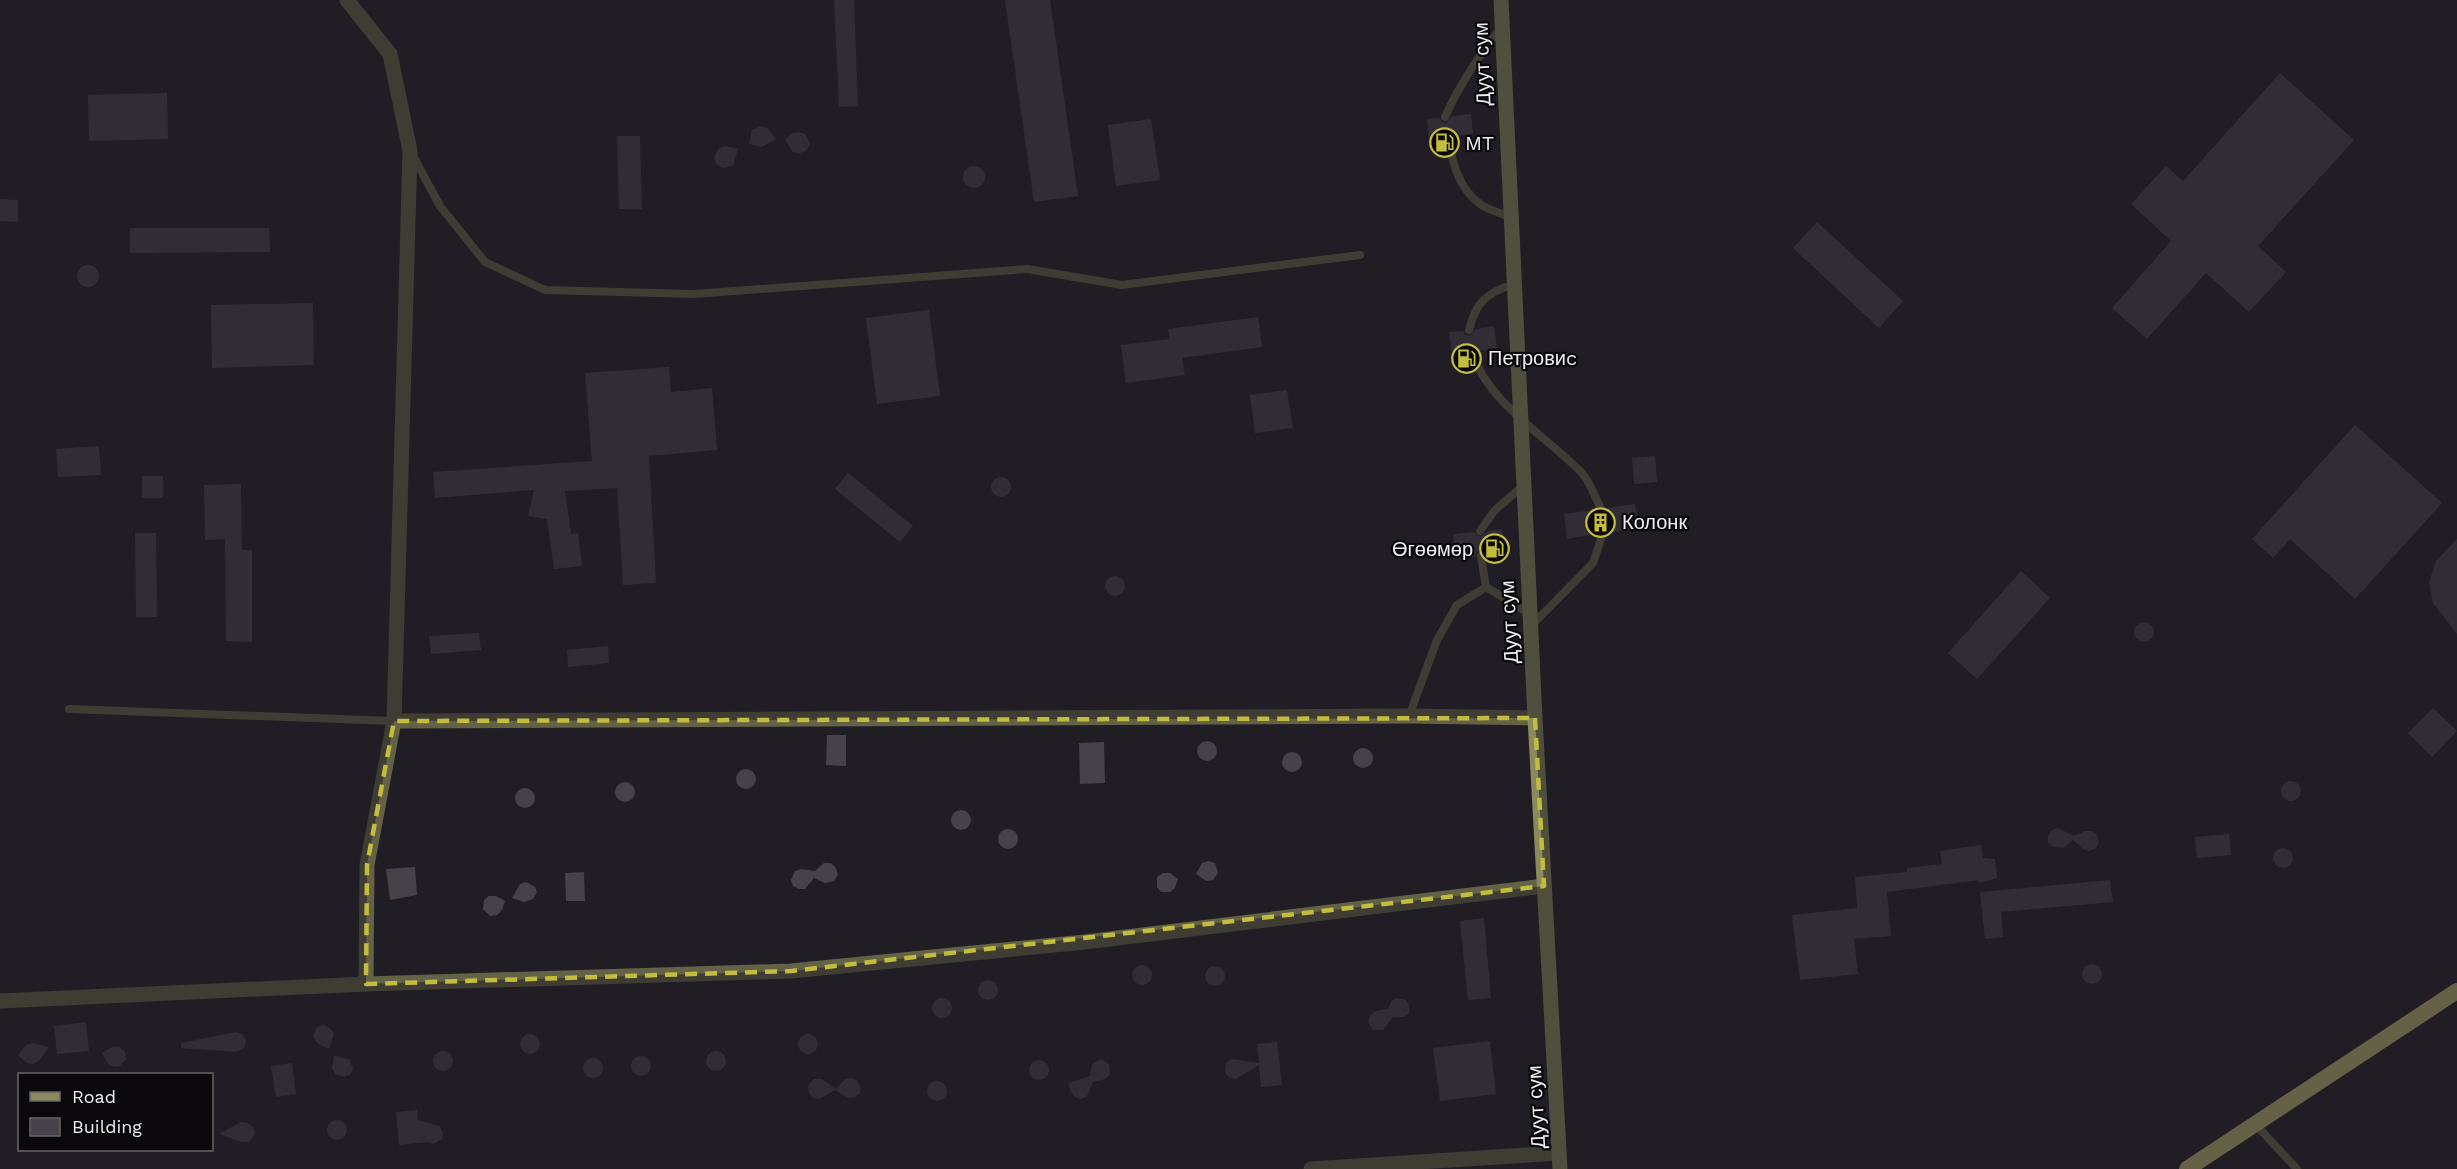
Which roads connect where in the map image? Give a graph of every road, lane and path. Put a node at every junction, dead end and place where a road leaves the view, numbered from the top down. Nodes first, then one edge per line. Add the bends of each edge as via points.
1 (347, 0) edge
2 (1501, 0) edge
3 (1502, 27) junction
4 (1445, 117) dead end
5 (1448, 137) dead end
6 (410, 151) junction
7 (1510, 217) junction
8 (1360, 255) dead end
9 (1514, 284) junction
10 (1469, 330) dead end
11 (1472, 352) dead end
12 (1520, 417) junction
13 (1524, 485) junction
14 (1601, 509) dead end
15 (1480, 531) dead end
16 (1603, 533) dead end
17 (1481, 556) dead end
18 (1486, 587) junction
19 (1530, 620) junction
20 (69, 709) dead end
21 (1409, 716) junction
22 (1535, 718) junction
23 (394, 721) junction
24 (1544, 886) junction
25 (366, 984) junction
26 (2457, 991) edge
27 (0, 1000) edge
28 (2255, 1124) junction
29 (1559, 1153) junction
30 (1311, 1169) edge
31 (1560, 1169) edge
32 (2187, 1169) edge
33 (2297, 1169) edge

1 - 6 street via 390,54
2 - 3 main road, Дуут сум
3 - 4 lane via 1457,89
3 - 7 main road, Дуут сум
5 - 7 lane via 1454,167 1464,186 1480,204
6 - 8 lane via 440,206 485,262 545,291 694,294 1027,269 1122,285
6 - 23 street
7 - 9 main road, Дуут сум
9 - 10 lane via 1496,290 1475,309
9 - 12 main road, Дуут сум
11 - 12 lane via 1489,384
12 - 13 main road, Дуут сум
12 - 14 lane via 1583,473
13 - 15 lane via 1495,510
13 - 19 main road, Дуут сум
16 - 19 lane via 1593,564
17 - 18 lane
18 - 19 lane
18 - 21 lane via 1457,605 1437,640
19 - 22 main road, Дуут сум
20 - 23 lane
21 - 22 street
21 - 23 street
22 - 24 main road, Дуут сум
23 - 25 street via 367,865
24 - 25 street via 1085,942 791,971
24 - 29 main road, Дуут сум
25 - 27 street
26 - 28 highway
28 - 32 highway
28 - 33 lane
29 - 30 street
29 - 31 main road, Дуут сум

